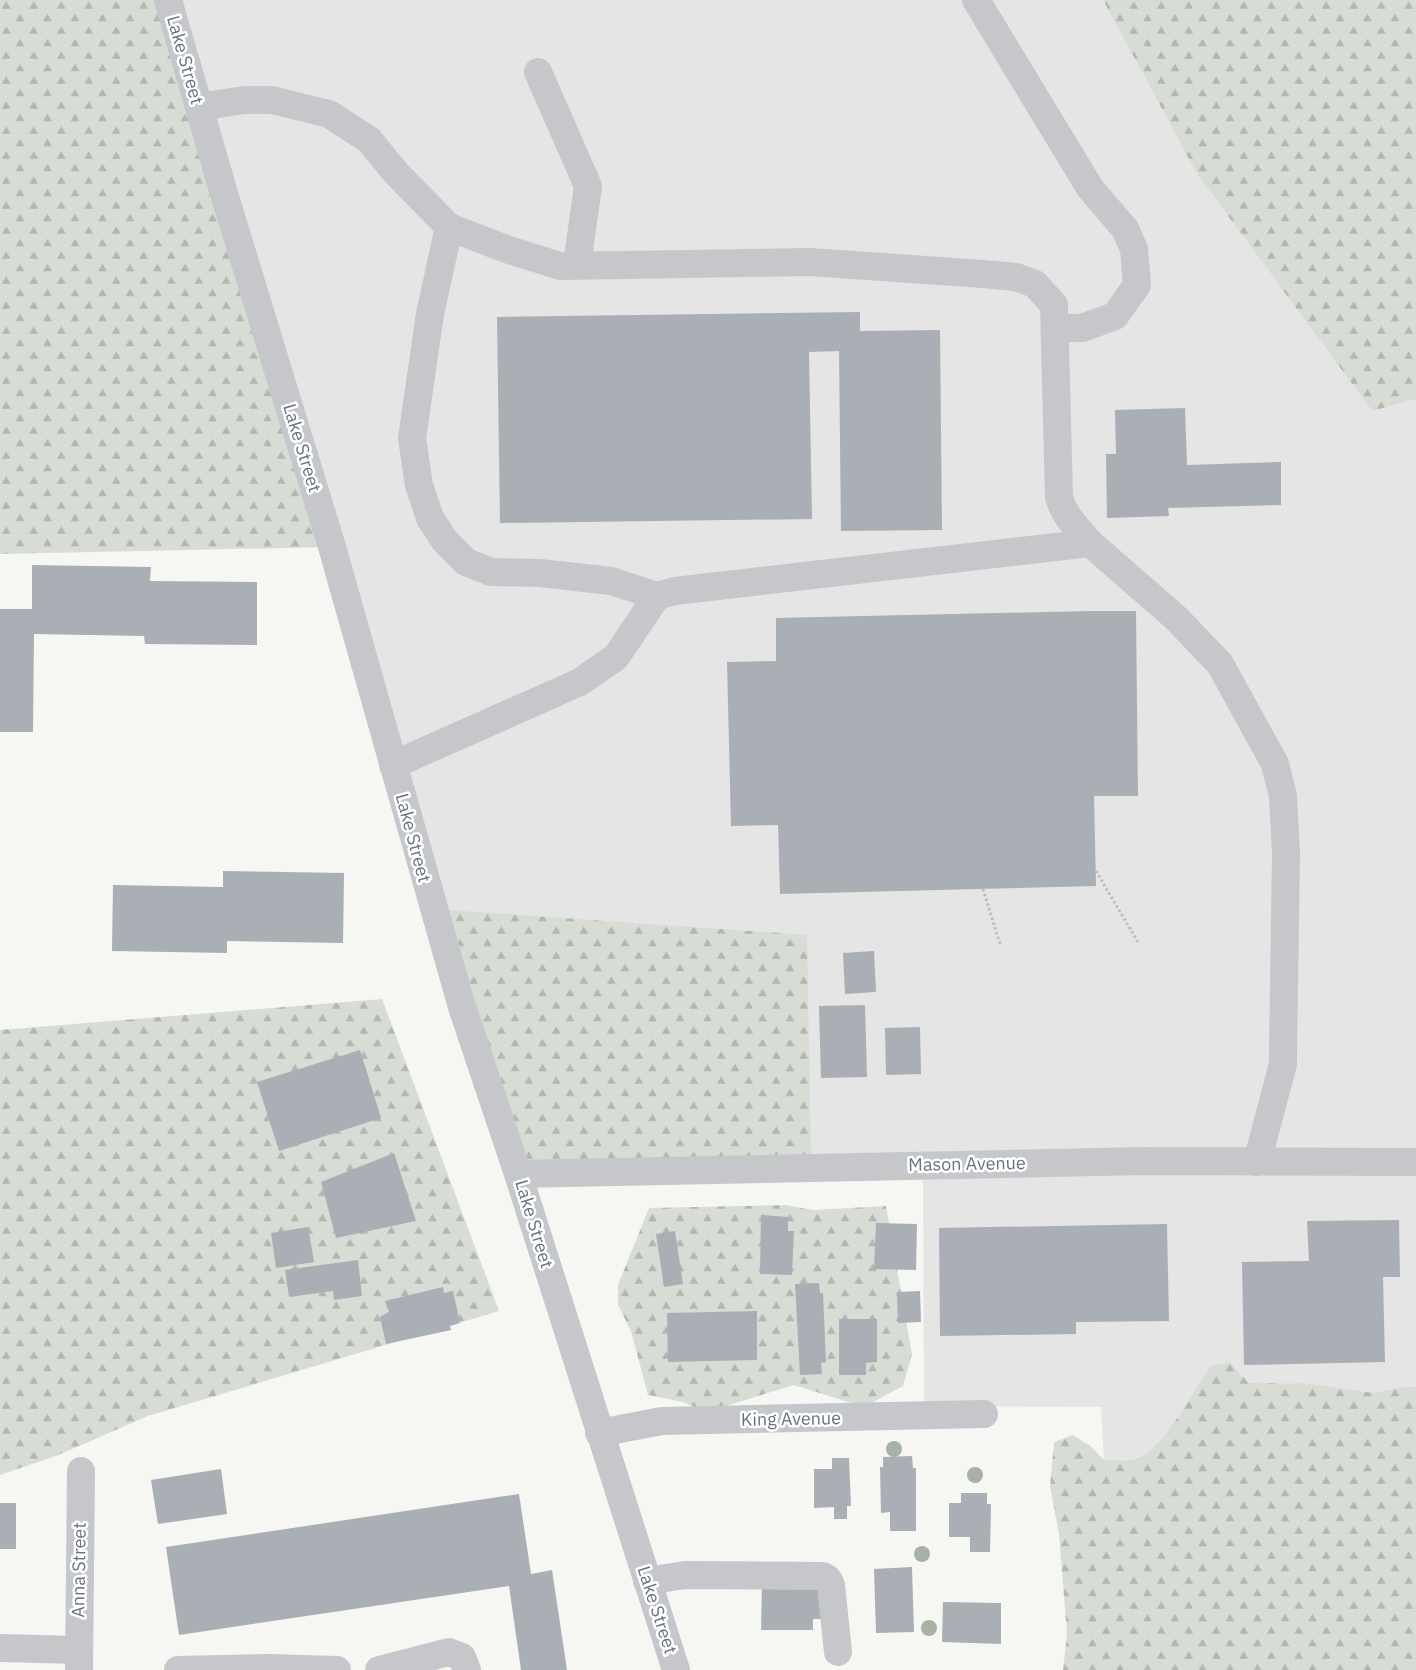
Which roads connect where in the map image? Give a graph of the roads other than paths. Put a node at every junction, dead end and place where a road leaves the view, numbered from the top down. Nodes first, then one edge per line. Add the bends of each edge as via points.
1 (168, 0) edge
2 (976, 0) edge
3 (538, 72) dead end
4 (199, 108) junction
5 (449, 227) junction
6 (577, 265) junction
7 (1055, 328) junction
8 (1090, 543) junction
9 (657, 596) junction
10 (393, 765) junction
11 (1257, 1162) junction
12 (1416, 1162) edge
13 (518, 1174) junction
14 (984, 1414) dead end
15 (599, 1433) junction
16 (81, 1471) dead end
17 (647, 1581) junction
18 (0, 1648) edge
19 (838, 1652) dead end
20 (78, 1660) edge
21 (178, 1670) edge
22 (337, 1670) edge
23 (378, 1670) edge
24 (467, 1670) edge
25 (676, 1670) edge

1 - 4 street, Lake Street
2 - 7 street via 1090,188 1125,229 1134,249 1137,285 1115,316 1082,328
3 - 6 street via 588,186
4 - 5 street via 244,100 272,100 329,114 369,140
4 - 10 street, Lake Street via 332,547
5 - 6 street via 541,261 560,266
5 - 9 street via 430,314 412,438 419,485 430,518 445,541 466,562 491,572 540,573 611,581
6 - 7 street via 810,262 1016,277 1035,284 1054,305
7 - 8 street via 1059,497 1069,520
8 - 9 street via 675,590
8 - 11 street via 1176,618 1220,664 1275,764 1283,796 1286,852 1282,1064
9 - 10 street via 616,657 580,682
10 - 13 street, Lake Street via 462,1007
11 - 12 street, Mason Avenue
11 - 13 street, Mason Avenue via 1146,1161
13 - 15 street, Lake Street
14 - 15 street, King Avenue via 662,1421
15 - 17 street, Lake Street
16 - 20 street, Anna Street
17 - 19 street via 685,1575 823,1576 831,1585
17 - 25 street, Lake Street
18 - 20 street
21 - 22 street
23 - 24 street via 449,1652 462,1657

